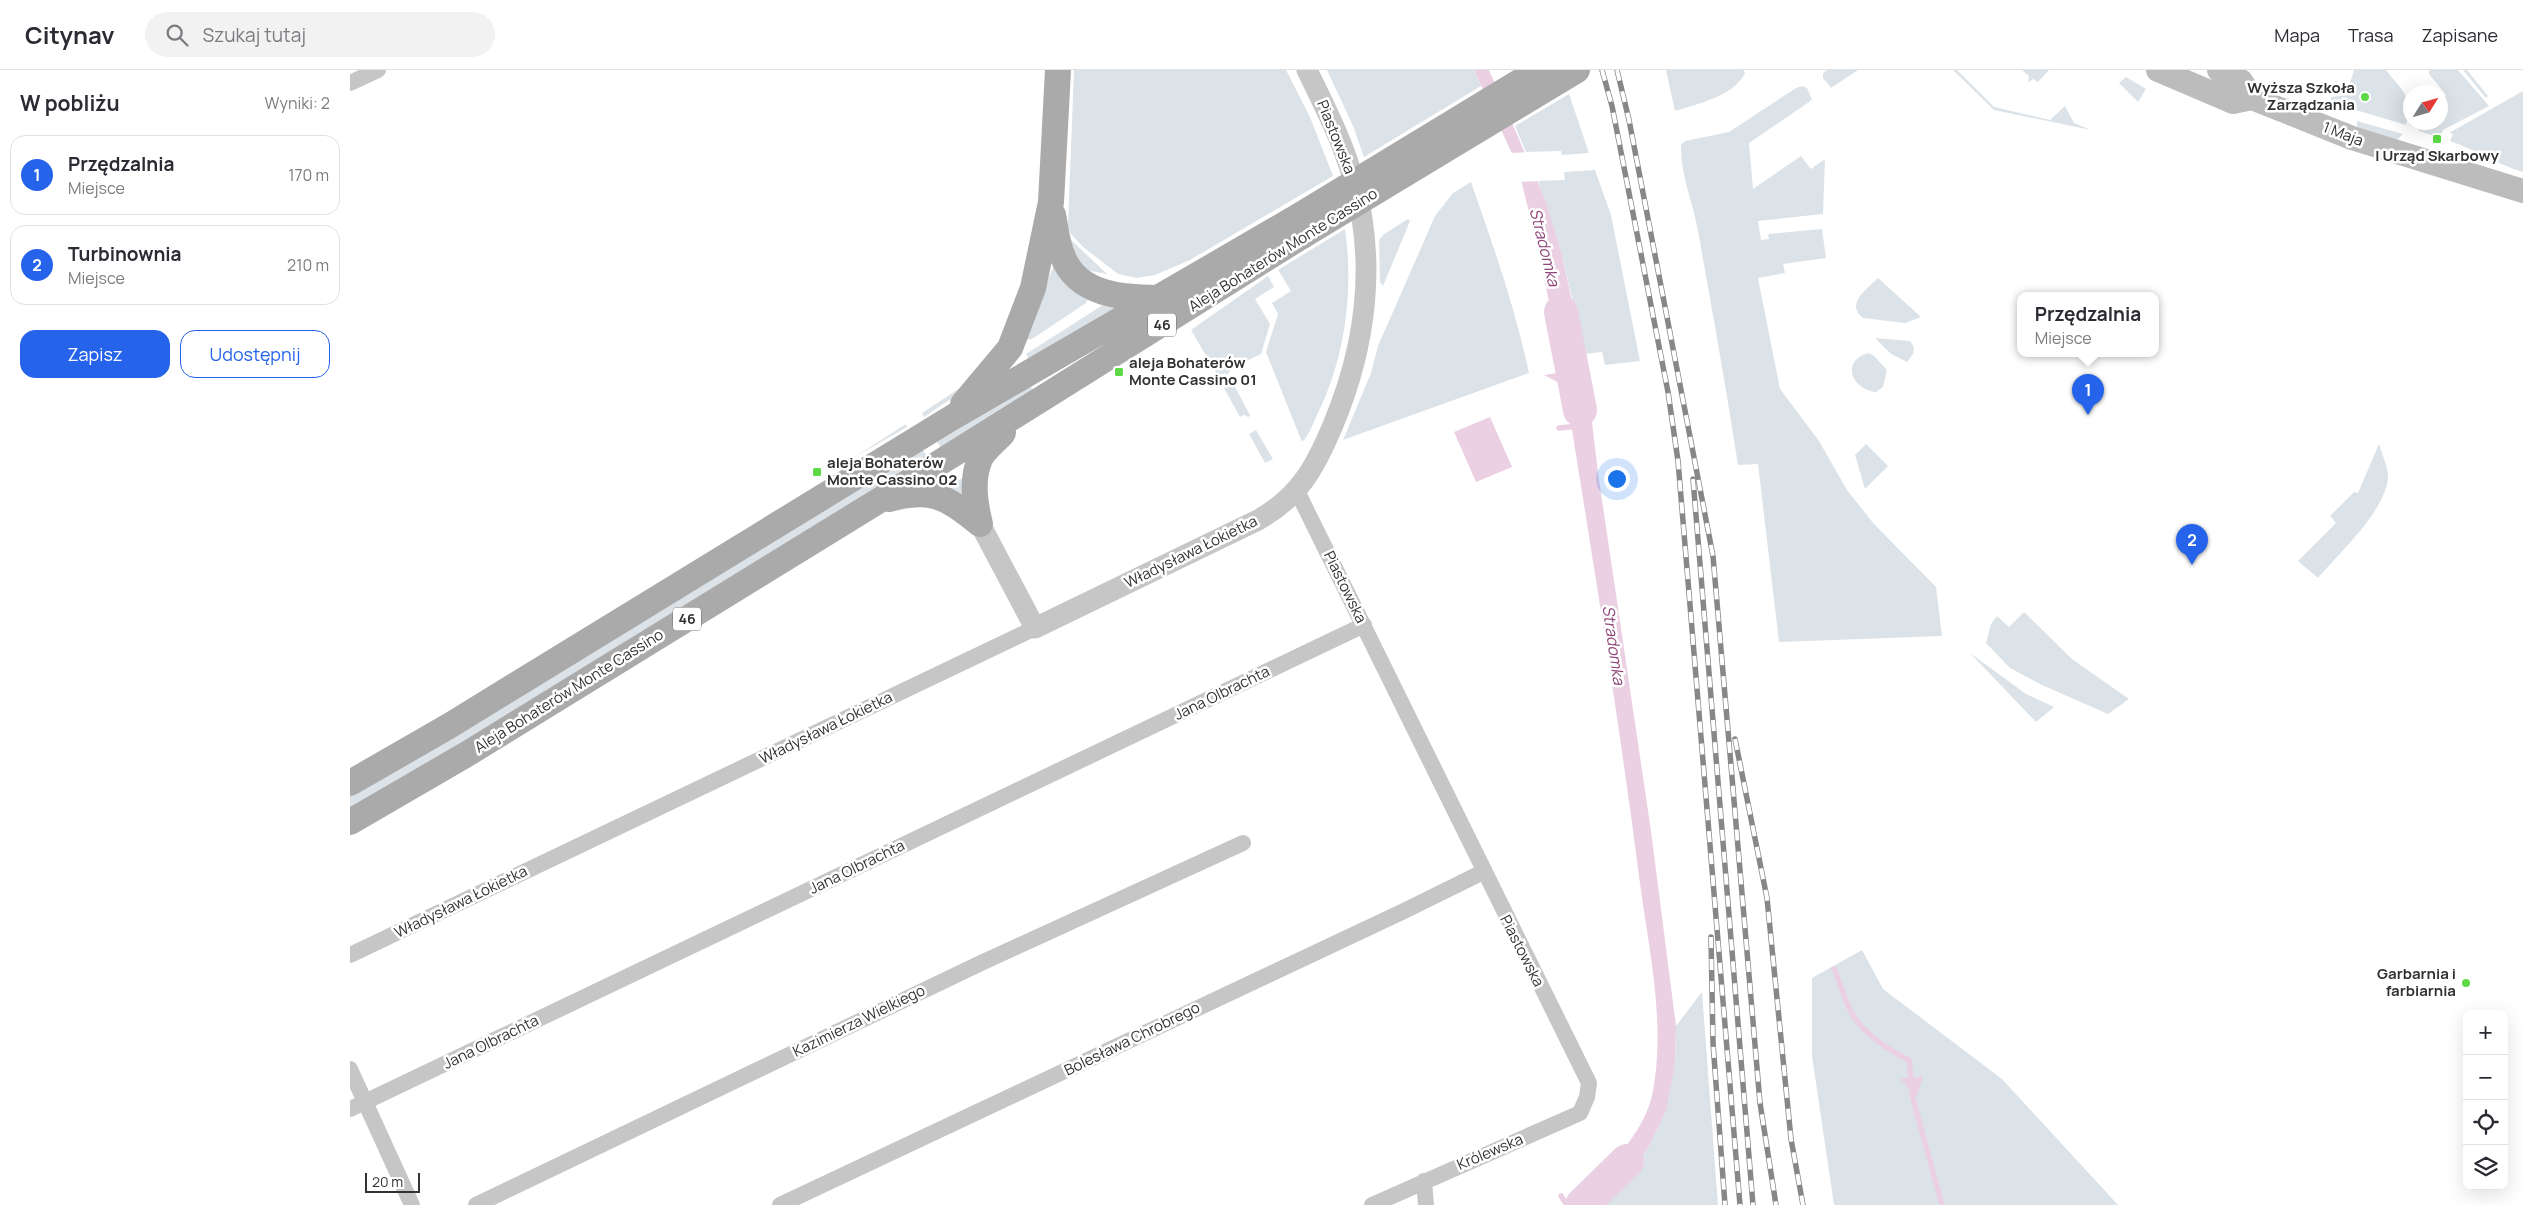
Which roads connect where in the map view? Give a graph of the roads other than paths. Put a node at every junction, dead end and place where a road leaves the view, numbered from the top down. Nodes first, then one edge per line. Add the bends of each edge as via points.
1 (378, 70) edge
2 (1058, 70) edge
3 (1307, 70) edge
4 (1538, 70) edge
5 (1577, 70) edge
6 (2219, 70) edge
7 (2163, 71) edge
8 (350, 84) edge
9 (2252, 98) junction
10 (2523, 191) edge
11 (1051, 202) junction
12 (1297, 228) junction
13 (1158, 298) junction
14 (1021, 411) junction
15 (953, 417) junction
16 (1297, 491) junction
17 (875, 503) junction
18 (980, 524) junction
19 (1364, 625) junction
20 (1035, 628) junction
21 (350, 783) edge
22 (350, 822) edge
23 (1243, 843) dead end
24 (1483, 872) junction
25 (350, 955) edge
26 (350, 1069) edge
27 (1589, 1083) joint
28 (365, 1102) junction
29 (350, 1110) edge
30 (1424, 1181) junction
31 (412, 1205) edge
32 (476, 1205) edge
33 (780, 1205) edge
34 (1372, 1205) edge
35 (1426, 1205) edge

1 - 8 street
2 - 11 main road
3 - 16 street, Piastowska via 1353,176 1363,230 1366,283 1360,338 1346,394 1316,461
4 - 12 main road, Aleja Bohaterów Monte Cassino / 46, bridge
5 - 12 main road, Aleja Bohaterów Monte Cassino / 46, bridge
6 - 9 main road, 1 Maja via 2241,81
7 - 9 main road, 1 Maja via 2233,102
9 - 10 main road, 1 Maja via 2352,138
11 - 13 main road via 1063,259 1081,280 1108,294
11 - 15 main road via 1034,288 1010,348
12 - 13 main road, Aleja Bohaterów Monte Cassino / 46
12 - 14 main road, Aleja Bohaterów Monte Cassino / 46
13 - 15 main road, Aleja Bohaterów Monte Cassino / 46
14 - 17 main road, Aleja Bohaterów Monte Cassino / 46
14 - 18 main road via 980,458 974,500
15 - 21 main road, Aleja Bohaterów Monte Cassino / 46 via 457,721
16 - 19 street, Piastowska
16 - 20 street, Władysława Łokietka via 1258,520
17 - 18 main road via 913,492 932,495 953,502
17 - 22 main road, Aleja Bohaterów Monte Cassino / 46 via 475,749
18 - 20 street
19 - 24 street, Piastowska
19 - 28 street, Jana Olbrachta
20 - 25 street, Władysława Łokietka
23 - 32 street, Kazimierza Wielkiego via 954,976
24 - 27 street, Piastowska
24 - 33 street, Bolesława Chrobrego
26 - 28 street
27 - 30 street, Królewska via 1580,1113
28 - 29 street, Jana Olbrachta
28 - 31 street
30 - 34 street, Królewska
30 - 35 street

